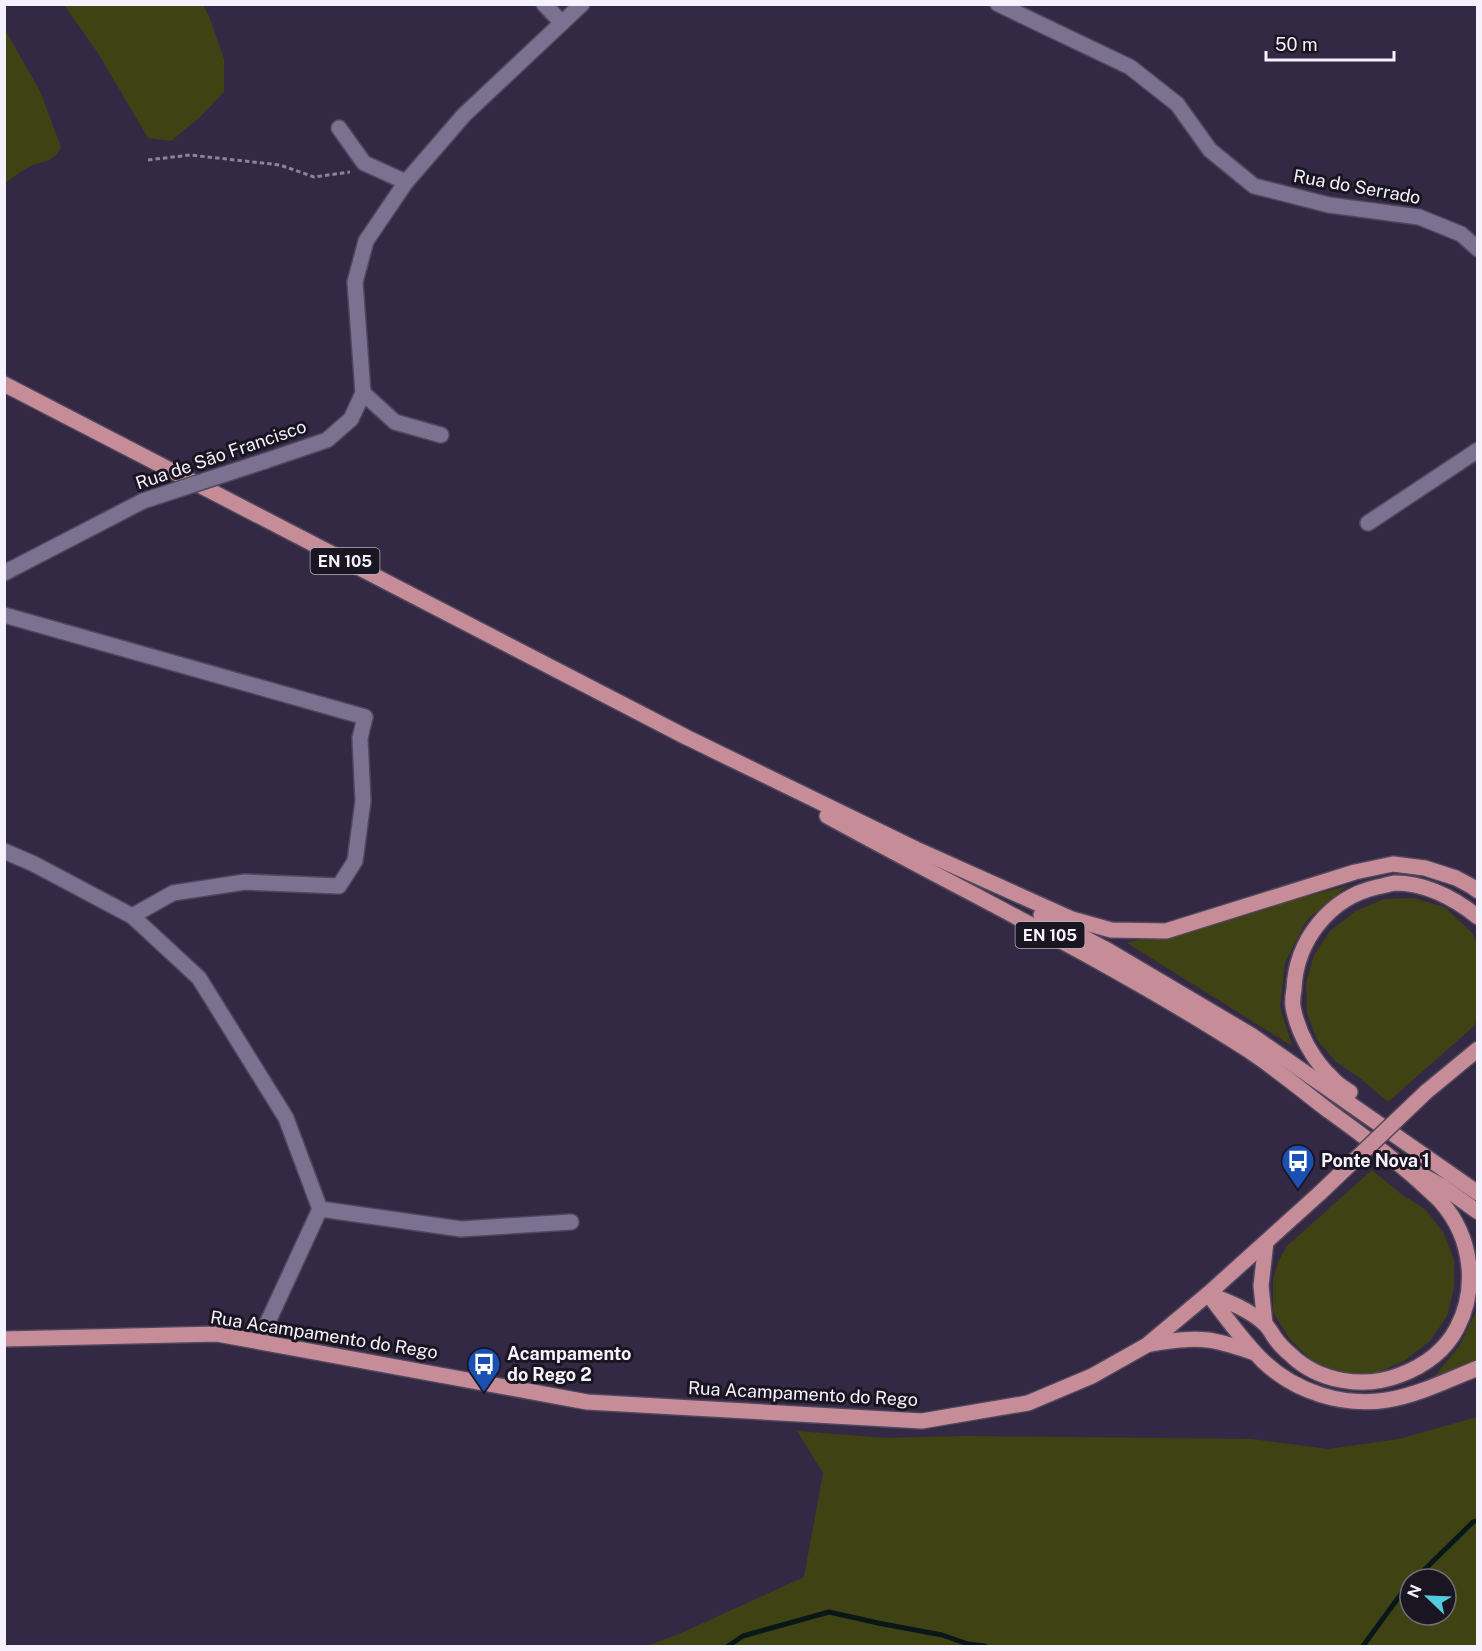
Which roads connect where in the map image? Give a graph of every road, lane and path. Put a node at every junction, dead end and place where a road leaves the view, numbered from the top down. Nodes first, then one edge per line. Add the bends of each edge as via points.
1 (544, 4) edge
2 (582, 4) edge
3 (998, 4) edge
4 (562, 23) junction
5 (339, 128) dead end
6 (148, 160) dead end
7 (364, 163) junction
8 (406, 182) junction
9 (1478, 249) edge
10 (4, 384) edge
11 (363, 393) junction
12 (441, 435) dead end
13 (1478, 450) edge
14 (1368, 523) dead end
15 (4, 573) edge
16 (4, 615) edge
17 (686, 737) junction
18 (916, 849) junction
19 (4, 851) edge
20 (1478, 891) edge
21 (132, 916) junction
22 (1478, 917) edge
23 (1478, 1049) edge
24 (1396, 1161) junction
25 (1445, 1170) junction
26 (1478, 1193) edge
27 (320, 1209) junction
28 (1478, 1212) edge
29 (571, 1222) dead end
30 (1266, 1242) junction
31 (1208, 1294) junction
32 (1265, 1324) junction
33 (4, 1339) edge
34 (259, 1341) junction
35 (1147, 1345) junction
36 (1255, 1353) junction
37 (1478, 1368) edge

1 - 4 street
2 - 4 street, Rua de São Francisco
3 - 9 street, Rua do Serrado via 1130,67 1177,104 1210,150 1254,186 1329,205 1419,217 1461,234
4 - 8 street, Rua de São Francisco via 464,115
5 - 7 street
6 - 7 path via 190,155 280,165 314,177 350,171
7 - 8 street
8 - 11 street, Rua de São Francisco via 366,241 355,282
10 - 17 main road, EN 105
11 - 12 street via 395,422
11 - 15 street, Rua de São Francisco, bridge via 351,419 327,440 143,501
13 - 14 street
16 - 21 street via 365,717 360,738 363,801 355,861 339,886 245,882 173,893
17 - 18 main road, EN 105
17 - 24 main road, EN 105 via 1163,998 1243,1047
18 - 20 main road via 1072,918 1111,930 1166,931 1355,872 1393,864 1425,868 1456,878
18 - 25 main road, EN 105 via 1109,951 1251,1035
19 - 21 street
21 - 27 street via 199,978 286,1118
22 - 25 main road via 1444,895 1421,887 1394,883 1366,890 1341,901 1320,920 1302,948 1294,973 1293,1006 1315,1057 1332,1078
23 - 30 main road, Rua Acampamento do Rego, bridge via 1426,1092
24 - 28 main road, EN 105 via 1442,1186
24 - 32 main road via 1442,1203 1467,1250 1471,1274 1467,1305 1456,1331 1437,1354 1416,1368 1389,1379 1365,1382 1338,1380 1317,1373 1293,1358
25 - 26 main road, EN 105
27 - 29 street via 461,1229
27 - 34 street
30 - 31 main road, Rua Acampamento do Rego
30 - 32 main road via 1261,1286
31 - 32 main road via 1233,1303
31 - 35 main road, Rua Acampamento do Rego
31 - 36 main road
33 - 34 main road, Rua Acampamento do Rego via 217,1334
34 - 35 main road, Rua Acampamento do Rego via 587,1402 922,1421 1028,1403 1092,1376
35 - 36 main road via 1181,1339 1208,1340
36 - 37 main road via 1308,1390 1361,1403 1408,1395

